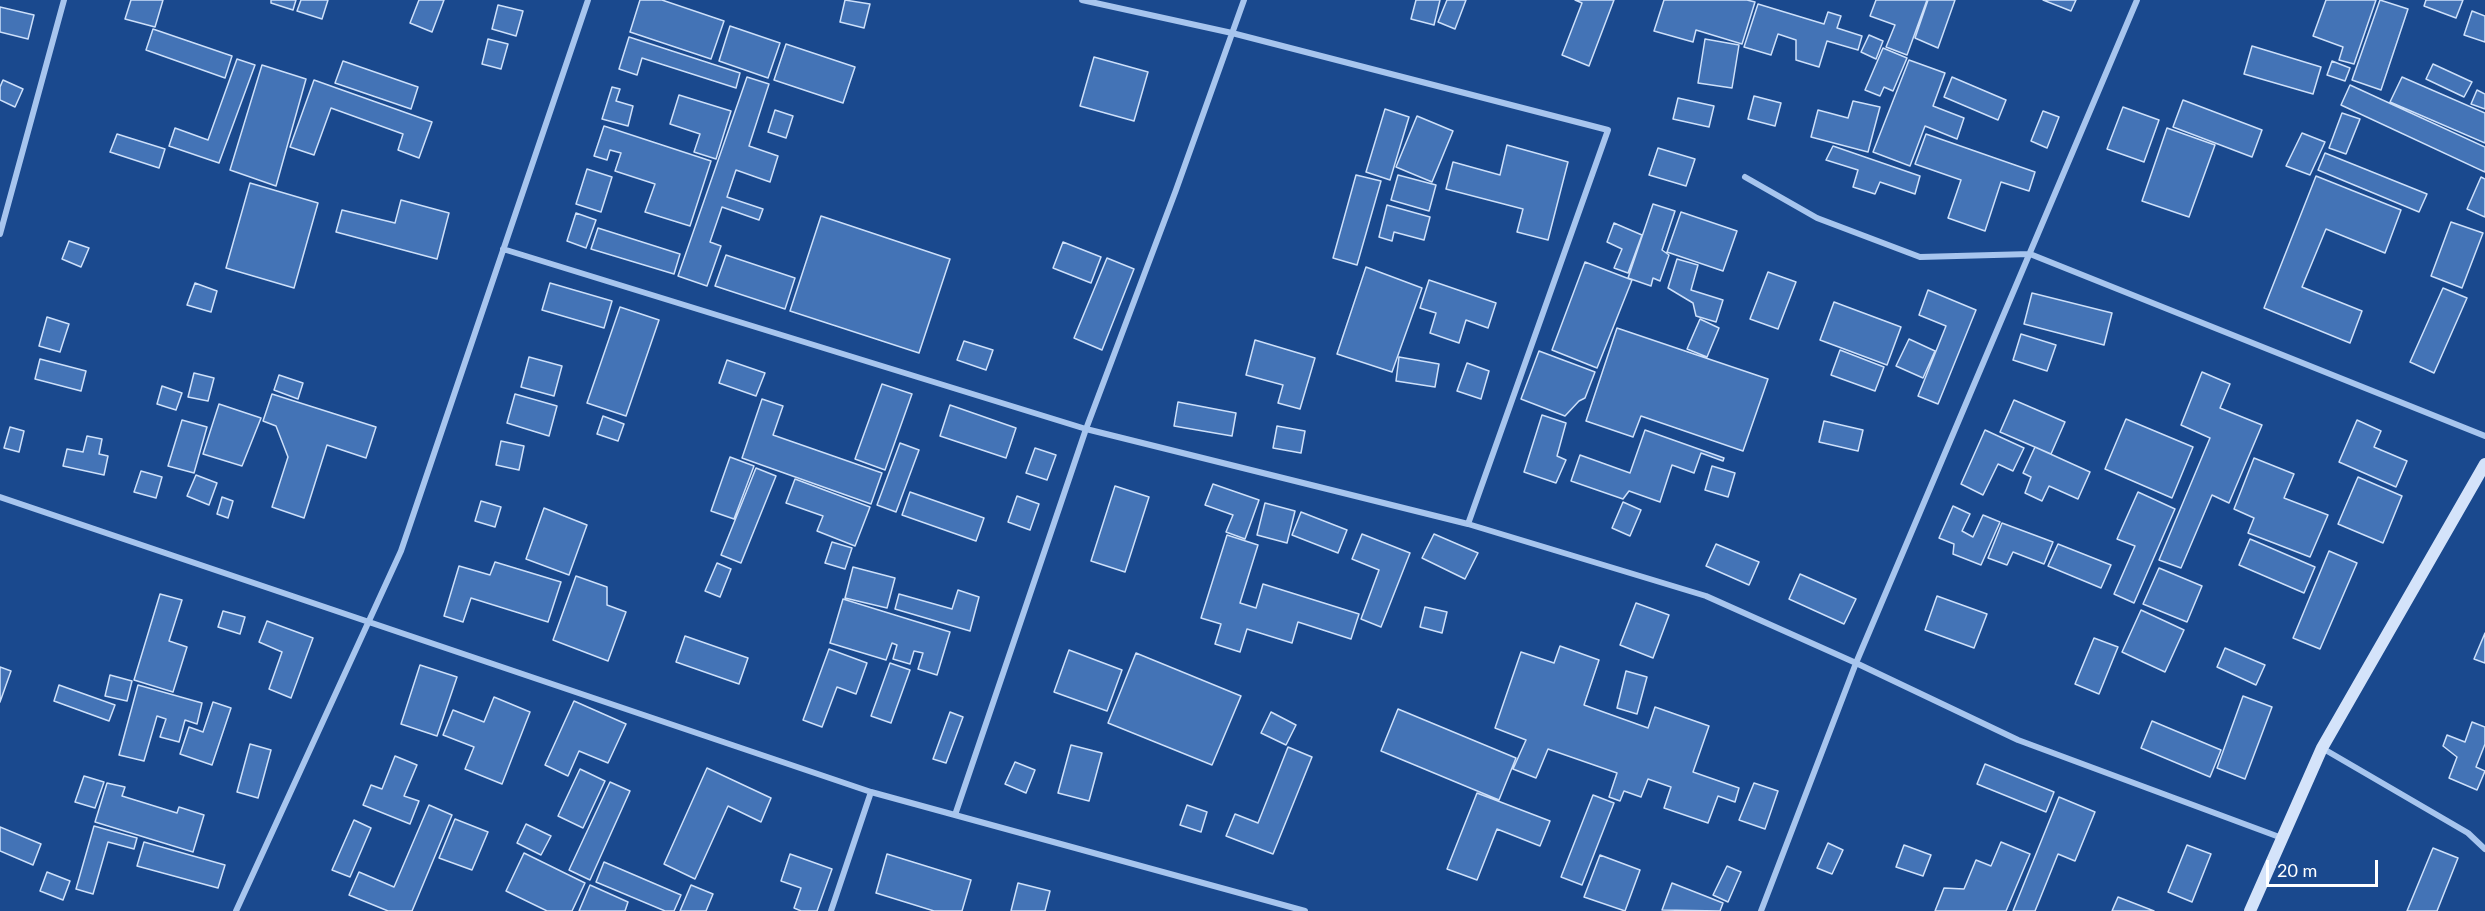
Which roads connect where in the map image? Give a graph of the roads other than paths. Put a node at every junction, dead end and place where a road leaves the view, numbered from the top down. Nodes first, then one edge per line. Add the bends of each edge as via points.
1 (64, 0) edge
2 (588, 0) edge
3 (1082, 0) edge
4 (1244, 0) edge
5 (2137, 0) edge
6 (1232, 33) junction
7 (1745, 177) dead end
8 (0, 234) edge
9 (503, 249) junction
10 (2030, 254) junction
11 (1086, 429) junction
12 (2485, 436) edge
13 (2485, 464) edge
14 (0, 497) edge
15 (1468, 524) junction
16 (368, 622) junction
17 (1856, 663) junction
18 (2322, 748) junction
19 (871, 792) junction
20 (955, 814) junction
21 (2283, 838) junction
22 (2485, 849) edge
23 (236, 911) edge
24 (831, 911) edge
25 (1305, 911) edge
26 (1761, 911) edge
27 (2250, 911) edge

1 - 8 street
2 - 9 street
3 - 6 street
4 - 6 street
5 - 10 street
6 - 11 street
6 - 15 street via 1608,130
7 - 10 street via 1817,218 1920,257
9 - 11 street
9 - 16 street via 400,551
10 - 12 street
10 - 17 street
11 - 15 street
11 - 20 street
13 - 18 street
14 - 16 street
15 - 17 street via 1706,596
16 - 19 street
16 - 23 street
17 - 21 street via 2018,740
17 - 26 street
18 - 21 street
18 - 22 street via 2468,833
19 - 20 street
19 - 24 street
20 - 25 street
21 - 27 street

